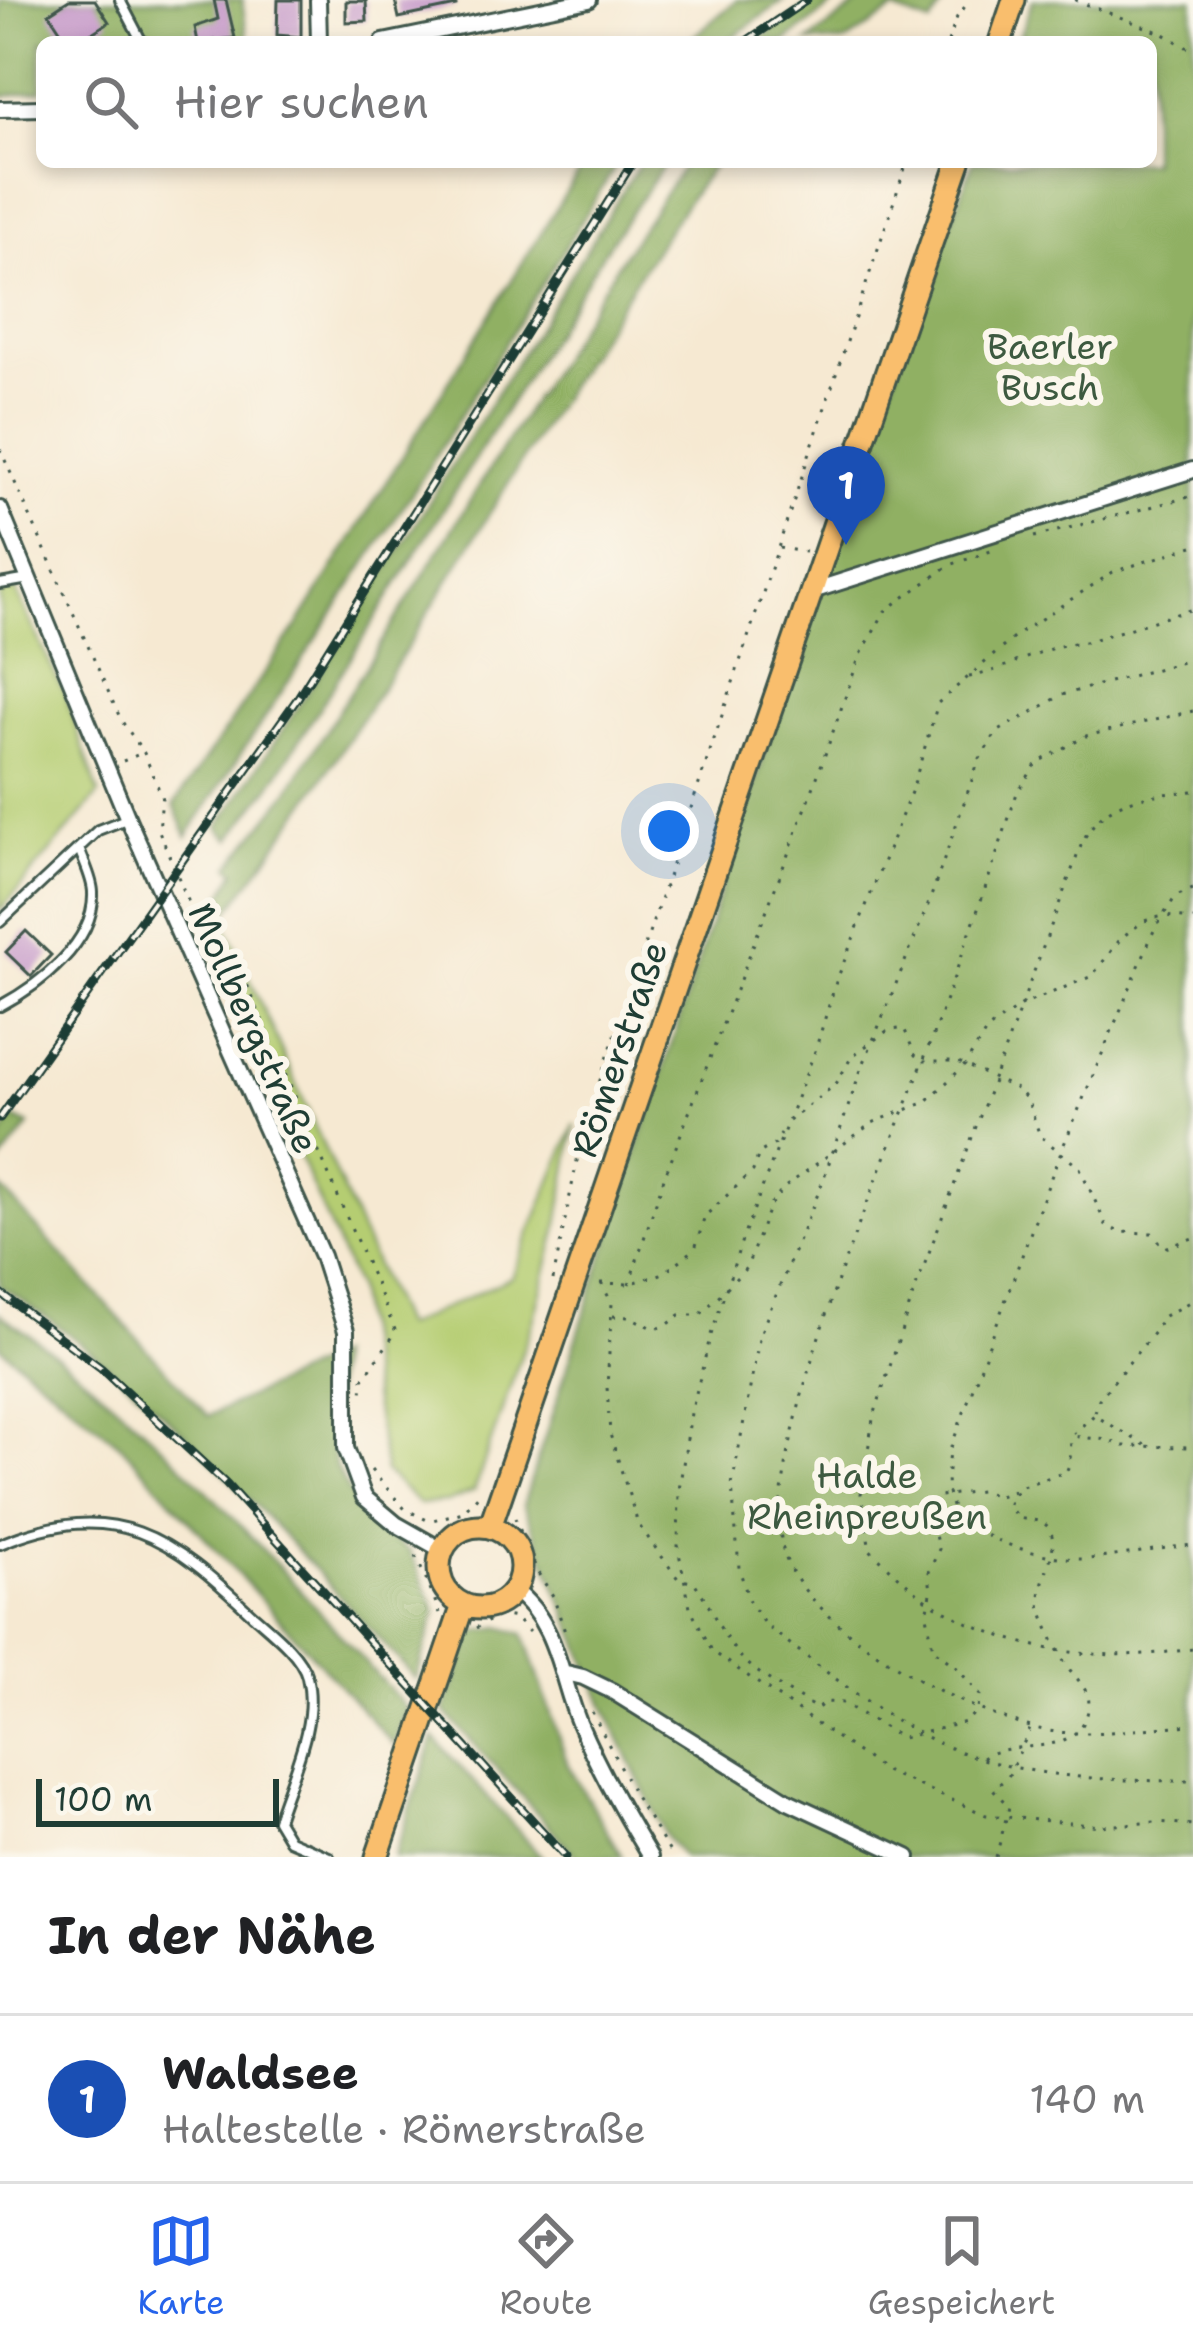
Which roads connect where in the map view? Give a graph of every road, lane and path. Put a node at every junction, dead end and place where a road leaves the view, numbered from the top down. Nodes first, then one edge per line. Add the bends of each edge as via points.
1 (120, 0) edge
2 (317, 0) edge
3 (508, 0) edge
4 (589, 0) edge
5 (970, 0) edge
6 (1015, 0) edge
7 (1076, 0) edge
8 (510, 17) junction
9 (139, 36) edge
10 (319, 36) edge
11 (413, 36) edge
12 (950, 36) edge
13 (1002, 36) edge
14 (1193, 51) edge
15 (36, 108) edge
16 (0, 109) edge
17 (905, 168) edge
18 (957, 168) edge
19 (0, 449) edge
20 (1193, 470) edge
21 (1193, 496) edge
22 (0, 508) edge
23 (1033, 538) dead end
24 (1193, 547) edge
25 (777, 548) junction
26 (998, 548) dead end
27 (824, 555) junction
28 (31, 579) junction
29 (0, 584) edge
30 (809, 592) junction
31 (1193, 609) edge
32 (1193, 659) edge
33 (967, 677) junction
34 (1193, 711) edge
35 (144, 752) junction
36 (109, 768) junction
37 (1193, 791) edge
38 (128, 819) junction
39 (79, 848) junction
40 (1193, 889) edge
41 (1163, 916) junction
42 (1193, 919) edge
43 (0, 922) edge
44 (0, 1006) edge
45 (1020, 1006) junction
46 (871, 1045) junction
47 (923, 1061) junction
48 (965, 1065) junction
49 (994, 1076) junction
50 (903, 1111) junction
51 (787, 1123) junction
52 (1061, 1152) junction
53 (832, 1155) junction
54 (1193, 1238) edge
55 (576, 1280) junction
56 (601, 1283) junction
57 (553, 1284) dead end
58 (629, 1284) junction
59 (727, 1286) junction
60 (1193, 1300) edge
61 (612, 1316) junction
62 (362, 1397) dead end
63 (1094, 1415) junction
64 (1070, 1436) junction
65 (1145, 1445) junction
66 (1193, 1447) edge
67 (365, 1456) dead end
68 (487, 1477) dead end
69 (1014, 1491) junction
70 (948, 1496) junction
71 (495, 1517) junction
72 (421, 1538) junction
73 (0, 1544) edge
74 (1193, 1545) edge
75 (442, 1550) junction
76 (1053, 1553) junction
77 (684, 1580) junction
78 (514, 1590) junction
79 (929, 1600) junction
80 (454, 1615) junction
81 (535, 1641) dead end
82 (1193, 1648) edge
83 (1059, 1653) junction
84 (570, 1674) junction
85 (590, 1706) dead end
86 (978, 1708) junction
87 (1193, 1725) edge
88 (1031, 1726) junction
89 (1078, 1731) junction
90 (917, 1733) junction
91 (1019, 1748) junction
92 (982, 1758) junction
93 (1014, 1766) junction
94 (1193, 1781) edge
95 (1008, 1818) junction
96 (1193, 1825) edge
97 (329, 1857) edge
98 (377, 1857) edge
99 (650, 1857) edge
100 (673, 1857) edge
101 (908, 1857) edge
102 (996, 1857) edge

1 - 9 lane
2 - 10 street
3 - 8 street
4 - 8 street
5 - 12 path
6 - 13 main road
7 - 14 path
8 - 11 street
15 - 16 street
17 - 25 path
18 - 27 main road, Römerstraße
19 - 35 path via 121,720
20 - 30 street
21 - 23 path
22 - 28 street, Mollbergstraße
24 - 33 path via 1113,572
25 - 27 path
25 - 57 path via 583,1131
26 - 58 path via 950,565 885,611 859,658
27 - 30 main road, Römerstraße
28 - 29 lane
28 - 36 street, Mollbergstraße
30 - 55 main road, Römerstraße
31 - 33 path
32 - 46 path via 1063,695 997,732 979,760
33 - 51 path via 938,704
34 - 47 path via 1085,736 1037,763 1017,793
35 - 36 path
35 - 62 path via 162,797 159,831 189,903 208,934 234,954 396,1332 363,1378
36 - 38 street, Mollbergstraße
37 - 45 path via 1130,800 1099,815
38 - 39 lane
38 - 72 street, Mollbergstraße via 322,1256 346,1330 346,1448 364,1497
39 - 43 lane
39 - 44 lane via 94,892 87,922 48,973
40 - 41 path via 1176,896
41 - 42 path
41 - 45 path via 1122,937 1092,976
41 - 52 path
45 - 48 path via 987,1030
45 - 49 path
46 - 47 path via 887,1030 904,1028
46 - 51 path
46 - 53 path
47 - 48 path
47 - 50 path
48 - 49 path
48 - 50 path via 926,1102
49 - 52 path via 1019,1090 1040,1136
49 - 79 path via 879,1399 861,1494 870,1550
50 - 53 path
50 - 86 path via 831,1292 802,1391 782,1484 783,1552 803,1592 852,1633 918,1682
51 - 58 path via 753,1171 705,1216 695,1249 664,1273
51 - 59 path
52 - 54 path via 1080,1168 1106,1225 1151,1233 1165,1248
52 - 70 path via 950,1450
53 - 59 path via 770,1204 747,1267
53 - 90 path via 760,1334 732,1485 739,1568 765,1625
55 - 56 path
55 - 71 main road, Römerstraße
56 - 58 path
56 - 61 path
59 - 61 path via 700,1315 655,1329
59 - 77 path via 679,1490
60 - 63 path via 1161,1318
61 - 77 path via 610,1434 638,1524
63 - 64 path
63 - 65 path
64 - 65 path
64 - 69 path via 1066,1472
65 - 66 path
67 - 68 path via 389,1495 428,1520 464,1512
69 - 70 path
69 - 76 path via 1011,1512 1043,1522
70 - 76 path via 964,1522 992,1539
70 - 79 path via 929,1516 939,1550
71 - 75 main road via 458,1532
71 - 78 main road via 519,1553
71 - 84 path via 512,1513 553,1596
72 - 75 street, Mollbergstraße
72 - 80 path via 416,1555
73 - 97 lane via 48,1525 90,1524 161,1540 196,1561 281,1641 307,1674 309,1710 278,1820 289,1840
74 - 76 path via 1084,1559
75 - 80 main road via 439,1576
76 - 83 path via 1040,1599
77 - 90 path via 694,1582 757,1671 817,1709 843,1703 897,1737
77 - 95 path via 712,1651 883,1770
78 - 80 main road
78 - 84 street via 544,1620
79 - 83 path via 1009,1642
79 - 86 path via 933,1649 976,1689
80 - 81 path via 476,1628 506,1616
80 - 98 main road
82 - 83 path
83 - 89 path via 1087,1693
84 - 99 street via 588,1741
84 - 101 street via 612,1691 788,1801
85 - 100 path
86 - 88 path
86 - 90 path via 966,1722
87 - 89 path
88 - 89 path
88 - 91 path
89 - 91 path
90 - 92 path
91 - 92 path via 996,1748
91 - 93 path
92 - 93 path
93 - 94 path via 1121,1781
93 - 95 path via 992,1789 1009,1807
95 - 96 path
95 - 102 path

